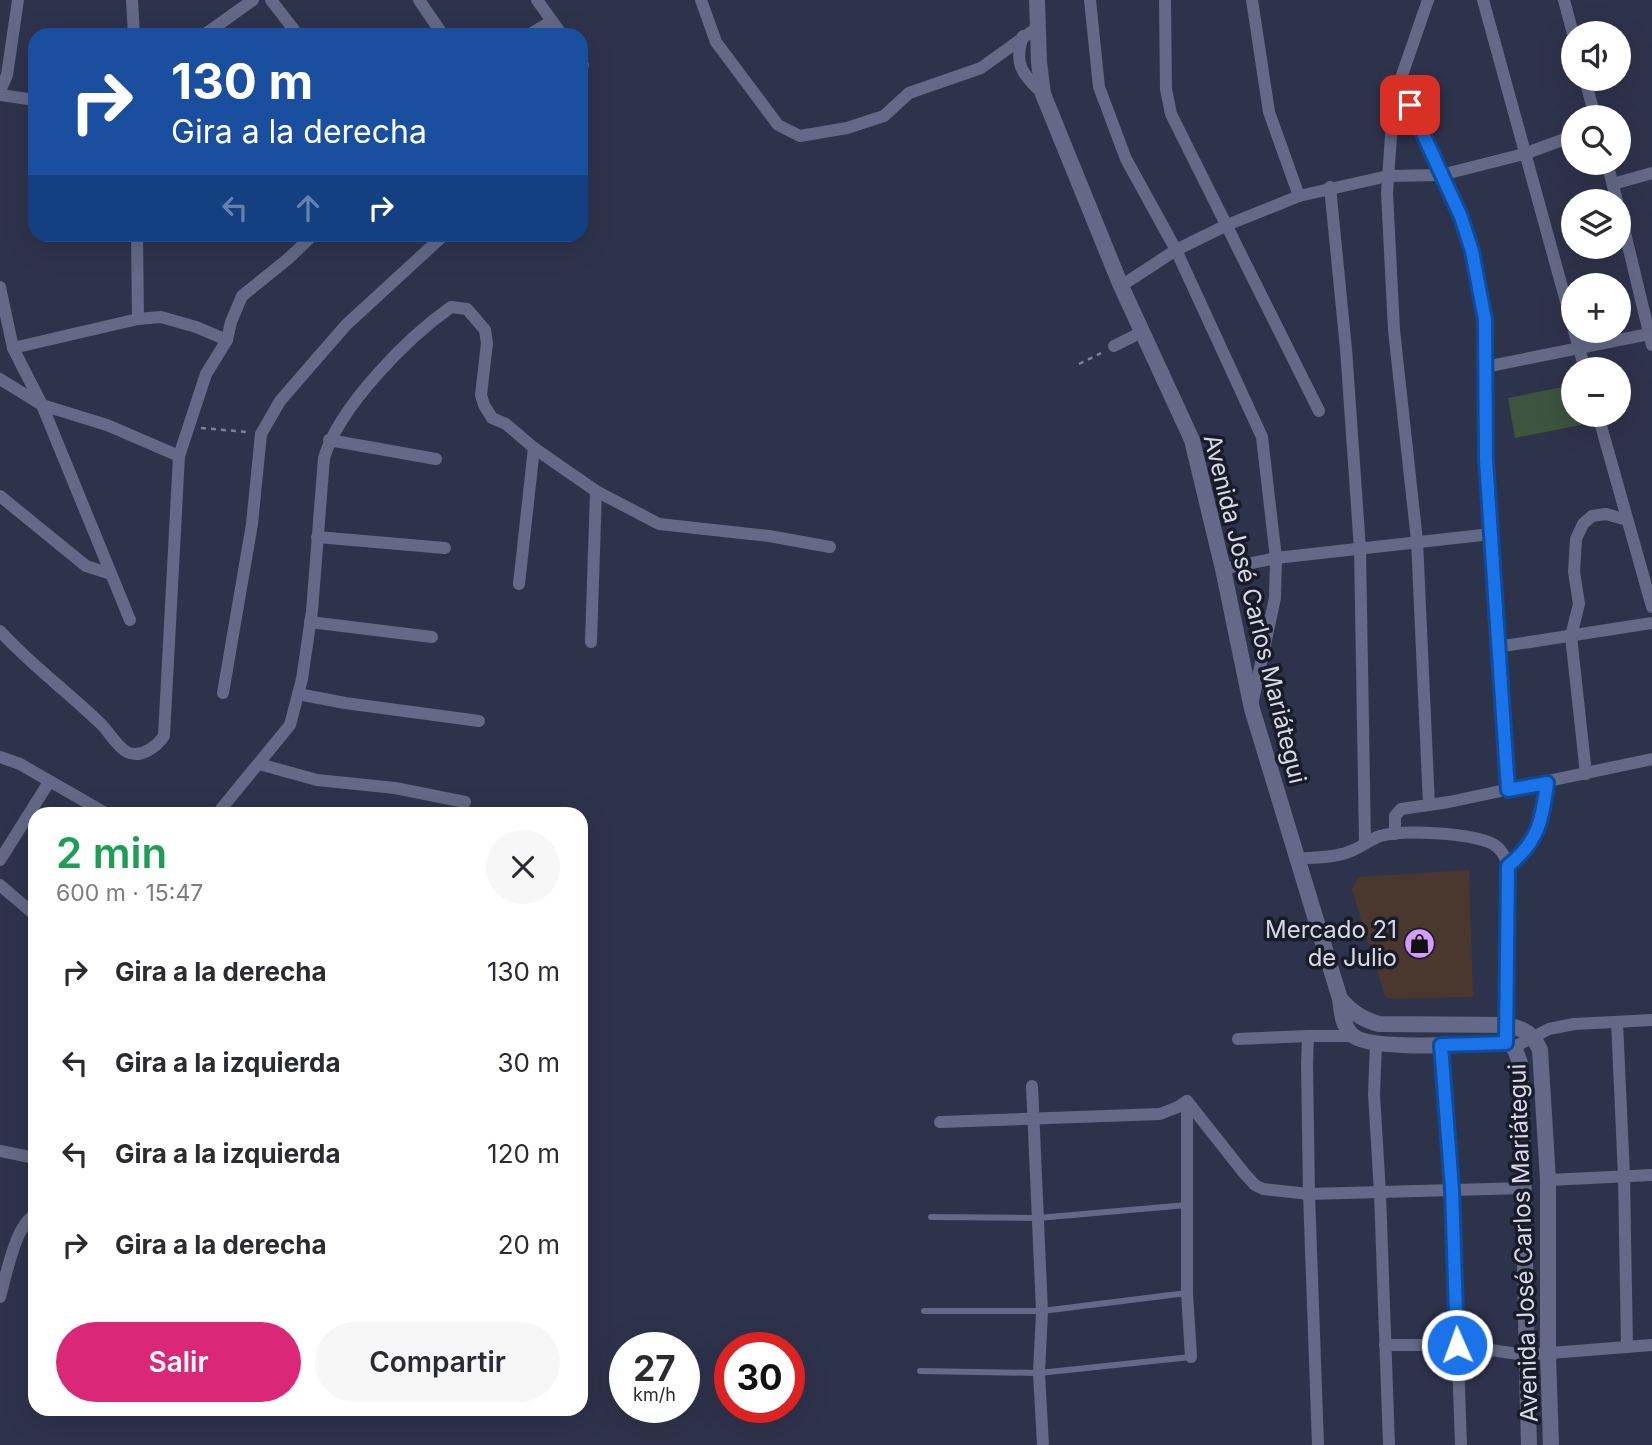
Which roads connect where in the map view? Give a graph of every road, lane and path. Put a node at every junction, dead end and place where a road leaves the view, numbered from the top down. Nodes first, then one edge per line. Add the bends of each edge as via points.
1 (18, 0) edge
2 (132, 0) edge
3 (253, 0) edge
4 (271, 0) edge
5 (419, 0) edge
6 (537, 0) edge
7 (701, 0) edge
8 (1037, 0) edge
9 (1090, 0) edge
10 (1165, 0) edge
11 (1252, 0) edge
12 (1428, 0) edge
13 (1483, 0) edge
14 (1564, 0) edge
15 (552, 21) junction
16 (1570, 21) edge
17 (1038, 27) junction
18 (134, 28) edge
19 (214, 28) edge
20 (293, 28) edge
21 (438, 28) edge
22 (540, 28) edge
23 (557, 28) edge
24 (1023, 36) junction
25 (1400, 81) junction
26 (0, 93) edge
27 (1043, 94) junction
28 (28, 99) edge
29 (1561, 140) edge
30 (1524, 154) junction
31 (1652, 173) edge
32 (1441, 175) junction
33 (1610, 175) edge
34 (1388, 176) junction
35 (1613, 184) junction
36 (1330, 187) junction
37 (1614, 189) edge
38 (1299, 195) junction
39 (1227, 226) junction
40 (137, 242) edge
41 (306, 242) edge
42 (436, 242) edge
43 (1176, 250) junction
44 (1631, 257) edge
45 (1561, 284) edge
46 (1121, 286) junction
47 (0, 287) edge
48 (138, 319) junction
49 (1142, 332) junction
50 (1651, 339) edge
51 (227, 340) junction
52 (1578, 343) edge
53 (1114, 346) joint
54 (13, 348) junction
55 (1580, 349) junction
56 (1582, 357) edge
57 (1079, 364) dead end
58 (1485, 366) junction
59 (0, 379) edge
60 (41, 405) junction
61 (1319, 411) dead end
62 (189, 426) junction
63 (1601, 427) edge
64 (261, 434) junction
65 (329, 440) junction
66 (534, 447) junction
67 (179, 456) junction
68 (436, 458) dead end
69 (596, 491) junction
70 (0, 496) edge
71 (1628, 520) junction
72 (1490, 534) junction
73 (317, 537) junction
74 (1417, 541) junction
75 (830, 547) dead end
76 (445, 548) dead end
77 (1360, 549) junction
78 (1276, 558) junction
79 (1223, 569) junction
80 (111, 574) junction
81 (519, 584) dead end
82 (1652, 607) edge
83 (130, 620) dead end
84 (310, 622) junction
85 (1652, 623) edge
86 (0, 631) edge
87 (1570, 636) junction
88 (432, 637) dead end
89 (591, 642) dead end
90 (1497, 647) junction
91 (223, 693) dead end
92 (298, 694) junction
93 (1252, 709) junction
94 (479, 721) dead end
95 (0, 757) edge
96 (1652, 759) edge
97 (259, 764) junction
98 (1586, 774) junction
99 (49, 782) junction
100 (1547, 783) junction
101 (1508, 790) junction
102 (465, 802) dead end
103 (1429, 806) junction
104 (33, 807) edge
105 (94, 807) edge
106 (223, 807) edge
107 (28, 815) edge
108 (1395, 834) junction
109 (1365, 842) junction
110 (1298, 859) junction
111 (0, 860) edge
112 (1508, 866) junction
113 (0, 886) edge
114 (28, 909) edge
115 (1340, 999) junction
116 (1652, 1020) edge
117 (1617, 1023) junction
118 (1507, 1025) junction
119 (1308, 1036) junction
120 (1352, 1036) junction
121 (1534, 1037) junction
122 (1238, 1039) dead end
123 (1376, 1044) junction
124 (1441, 1045) junction
125 (1510, 1045) junction
126 (1032, 1086) dead end
127 (1186, 1101) junction
128 (1032, 1119) junction
129 (940, 1122) dead end
130 (0, 1151) edge
131 (28, 1157) edge
132 (1652, 1175) edge
133 (1624, 1176) junction
134 (1548, 1180) junction
135 (1525, 1188) junction
136 (1452, 1189) junction
137 (1380, 1193) junction
138 (1309, 1194) junction
139 (1187, 1205) junction
140 (931, 1217) dead end
141 (1038, 1217) junction
142 (28, 1219) edge
143 (1187, 1293) junction
144 (0, 1297) edge
145 (924, 1311) dead end
146 (1042, 1311) junction
147 (1385, 1345) junction
148 (1457, 1345) junction
149 (1652, 1345) edge
150 (1627, 1348) junction
151 (1548, 1354) junction
152 (1525, 1355) junction
153 (1191, 1357) joint
154 (920, 1371) dead end
155 (1039, 1373) junction
156 (1043, 1445) edge
157 (1318, 1445) edge
158 (1389, 1445) edge
159 (1461, 1445) edge
160 (1529, 1445) edge
161 (1551, 1445) edge

1 - 26 street
2 - 18 street
3 - 19 street
4 - 20 street
5 - 21 street
6 - 15 street
7 - 24 street via 716,42 778,125 800,136 884,116 909,93 981,68
8 - 17 street, Avenida José Carlos Mariátegui
9 - 43 street via 1099,88 1126,159
10 - 39 street via 1166,89 1171,114
11 - 38 street via 1269,113
12 - 25 street
13 - 30 street
14 - 16 street
15 - 22 street
15 - 23 street
17 - 24 street
17 - 27 street, Avenida José Carlos Mariátegui
24 - 27 street via 1020,65
25 - 32 street
25 - 34 street
26 - 28 street
27 - 46 street, Avenida José Carlos Mariátegui
29 - 30 street
30 - 32 street
30 - 45 street
31 - 35 street
32 - 34 street
32 - 58 street via 1472,251 1485,320
33 - 35 street
34 - 36 street
34 - 74 street via 1394,330
35 - 37 street
36 - 38 street
36 - 77 street
38 - 39 street
39 - 43 street
39 - 61 street
40 - 48 street
41 - 51 street via 242,296
42 - 64 street via 346,325 280,401
43 - 46 street
43 - 78 street via 1262,437
44 - 50 street
46 - 49 street, Avenida José Carlos Mariátegui
47 - 54 street
48 - 51 street via 161,317
48 - 54 street
49 - 53 street
49 - 79 street, Avenida José Carlos Mariátegui via 1192,440
50 - 55 street
51 - 62 street via 206,374
52 - 55 street
53 - 57 path
54 - 60 street
55 - 56 street
55 - 58 street
58 - 72 street
59 - 60 street
60 - 67 street via 107,425
60 - 80 street
62 - 64 path
62 - 67 street
63 - 71 street
64 - 91 street via 252,524
65 - 66 street via 369,384 414,338 452,307 461,307 485,330 484,405 492,418
65 - 68 street
65 - 73 street
66 - 69 street
66 - 81 street
67 - 86 street via 164,736 156,747 137,754 127,752
69 - 75 street via 659,524
69 - 89 street
70 - 80 street via 86,566
71 - 82 street
71 - 87 street via 1606,514 1592,516 1583,524 1576,539 1574,572 1579,604
72 - 74 street
72 - 90 street
73 - 76 street
73 - 84 street
74 - 77 street
74 - 103 street
77 - 78 street
77 - 109 street
78 - 79 street
78 - 93 street via 1275,598
79 - 93 street, Avenida José Carlos Mariátegui
80 - 83 street
84 - 88 street
84 - 92 street
85 - 87 street
87 - 90 street
87 - 98 street
90 - 101 street
92 - 94 street
92 - 97 street via 290,725
93 - 110 street, Avenida José Carlos Mariátegui
95 - 99 street
96 - 98 street
97 - 102 street via 317,779
97 - 106 street
98 - 100 street
99 - 104 street
99 - 105 street
100 - 101 street
100 - 112 street via 1537,832
101 - 103 street
103 - 108 street via 1401,809 1395,816
107 - 111 street
108 - 109 street
108 - 112 street via 1471,837 1495,845
109 - 110 street via 1338,855
110 - 115 street, Avenida José Carlos Mariátegui
112 - 118 street
113 - 114 street
115 - 118 street, Avenida José Carlos Mariátegui via 1353,1013 1379,1024
115 - 120 street, Avenida José Carlos Mariátegui via 1343,1022
116 - 117 street
117 - 121 street via 1574,1024
117 - 133 street
118 - 121 street, Avenida José Carlos Mariátegui via 1523,1028
118 - 125 street
119 - 120 street
119 - 122 street
119 - 138 street
120 - 123 street, Avenida José Carlos Mariátegui
121 - 125 street
121 - 134 street, Avenida José Carlos Mariátegui via 1540,1051
123 - 124 street, Avenida José Carlos Mariátegui
123 - 137 street
124 - 125 street, Avenida José Carlos Mariátegui
124 - 136 street
125 - 135 street, Avenida José Carlos Mariátegui via 1520,1063
126 - 128 street
127 - 128 street via 1160,1114
127 - 138 street via 1255,1185
127 - 139 street
128 - 129 street
128 - 141 street
130 - 131 street
132 - 133 street
133 - 134 street
133 - 150 street
134 - 151 street, Avenida José Carlos Mariátegui
135 - 136 street
135 - 152 street, Avenida José Carlos Mariátegui
136 - 137 street
136 - 148 street
137 - 138 street
137 - 147 street
138 - 157 street
139 - 141 lane
139 - 143 street
140 - 141 lane
141 - 146 street
142 - 144 street via 14,1247
143 - 146 lane
143 - 153 street
145 - 146 lane
146 - 155 street
147 - 148 street
147 - 158 street
148 - 152 street
148 - 159 street
149 - 150 street
150 - 151 street
151 - 152 street
151 - 161 street, Avenida José Carlos Mariátegui
152 - 160 street, Avenida José Carlos Mariátegui
153 - 155 lane
154 - 155 lane
155 - 156 street

